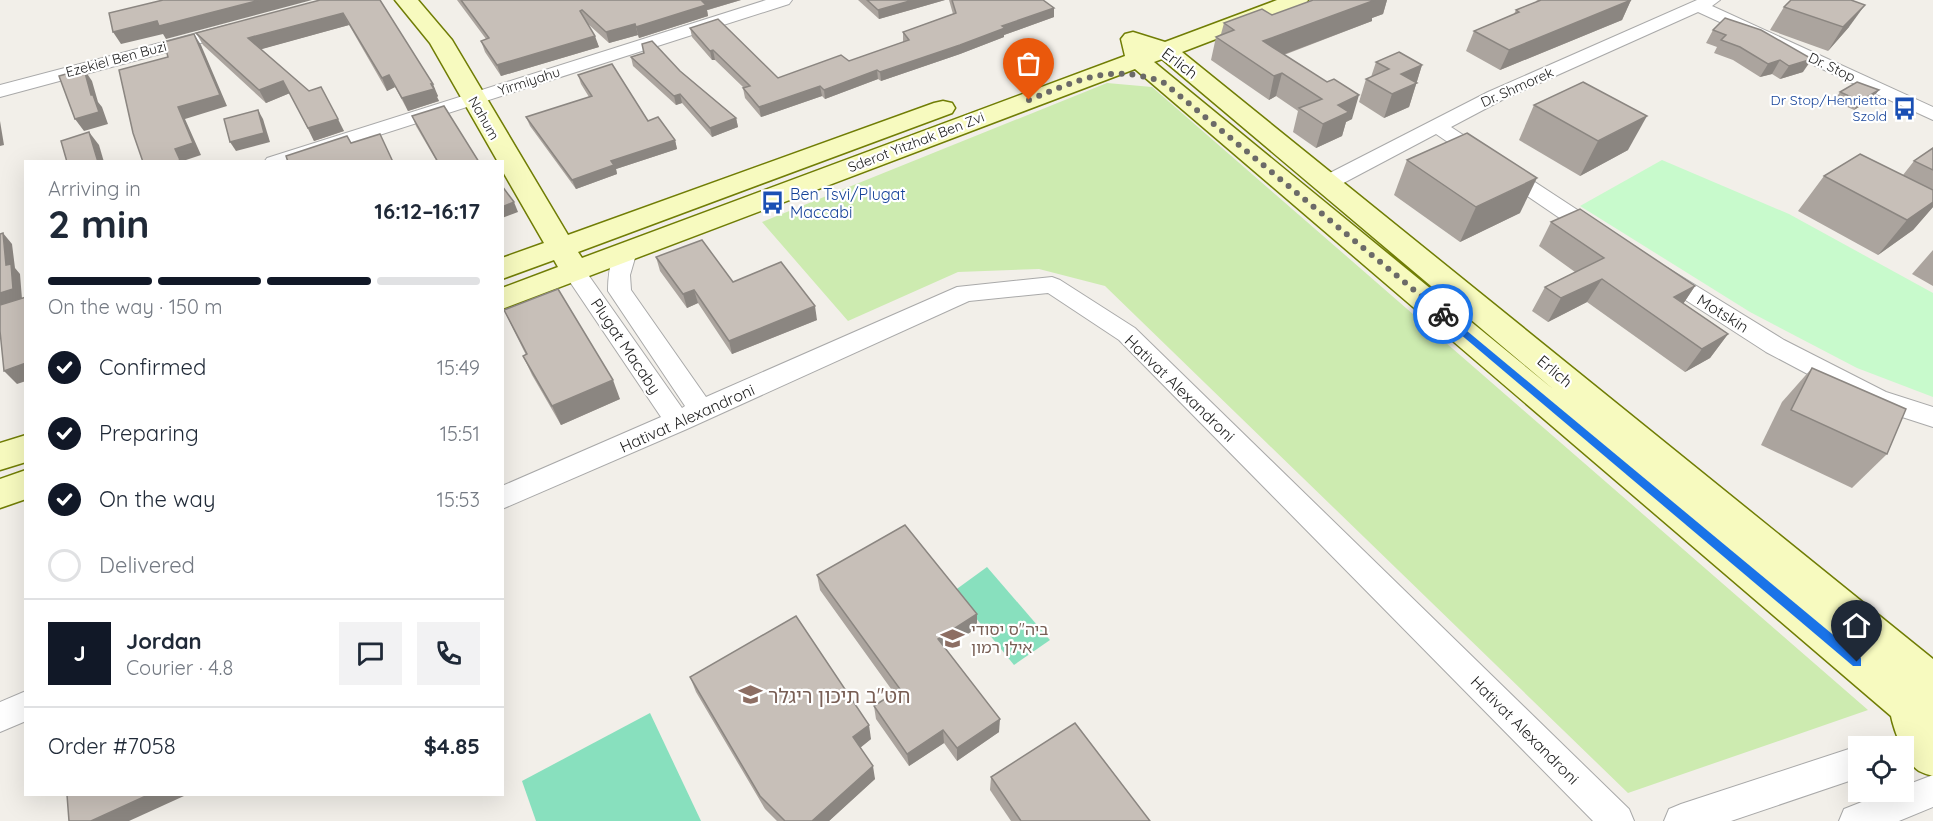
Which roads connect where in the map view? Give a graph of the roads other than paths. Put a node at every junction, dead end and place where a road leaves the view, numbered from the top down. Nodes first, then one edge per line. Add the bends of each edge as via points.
1 (406, 0) edge
2 (783, 0) edge
3 (1241, 0) edge
4 (1297, 0) edge
5 (1704, 3) edge
6 (247, 25) edge
7 (1145, 49) junction
8 (1096, 74) junction
9 (1163, 82) junction
10 (0, 91) edge
11 (473, 99) junction
12 (1933, 114) edge
13 (1435, 125) junction
14 (280, 160) edge
15 (1328, 183) junction
16 (1620, 248) edge
17 (626, 251) junction
18 (568, 259) junction
19 (1639, 260) edge
20 (504, 269) edge
21 (504, 298) edge
22 (702, 411) junction
23 (1933, 417) edge
24 (678, 422) junction
25 (24, 449) edge
26 (0, 458) edge
27 (24, 485) edge
28 (0, 494) edge
29 (504, 497) edge
30 (24, 707) edge
31 (0, 717) edge
32 (1922, 721) edge
33 (1848, 765) edge
34 (1933, 790) edge
35 (1617, 821) edge
36 (1682, 821) edge
37 (1856, 821) edge

1 - 11 street, Nahum via 440,40
2 - 11 street, Yirmiyahu
3 - 7 street, Sderot Yitzhak Ben Zvi
4 - 7 street, Sderot Yitzhak Ben Zvi
5 - 12 street, Dr. Stop
5 - 13 street, Dr. Shmorek
6 - 10 street, Ezekiel Ben Buzi
7 - 8 street, Sderot Yitzhak Ben Zvi
7 - 9 street, Erlich
7 - 15 street, Erlich
7 - 18 street, Sderot Yitzhak Ben Zvi
8 - 9 street via 1140,74
8 - 17 street, Sderot Yitzhak Ben Zvi
9 - 32 street, Erlich
11 - 14 street, Yirmiyahu
11 - 18 street, Nahum
13 - 15 street, Dr. Shmorek
13 - 16 street
15 - 32 street, Erlich
17 - 18 street, Sderot Yitzhak Ben Zvi
17 - 22 street, Plugat Macaby via 619,275 620,291
18 - 20 street, Sderot Yitzhak Ben Zvi
18 - 21 street, Sderot Yitzhak Ben Zvi
18 - 24 street, Plugat Macaby
19 - 23 street, Motskin via 1775,346 1877,399
22 - 24 street, Hativat Alexandroni
22 - 35 street, Hativat Alexandroni via 965,293 1053,285 1127,334
24 - 29 street, Hativat Alexandroni
25 - 26 street
27 - 28 street
30 - 31 street
33 - 36 street
34 - 37 street

